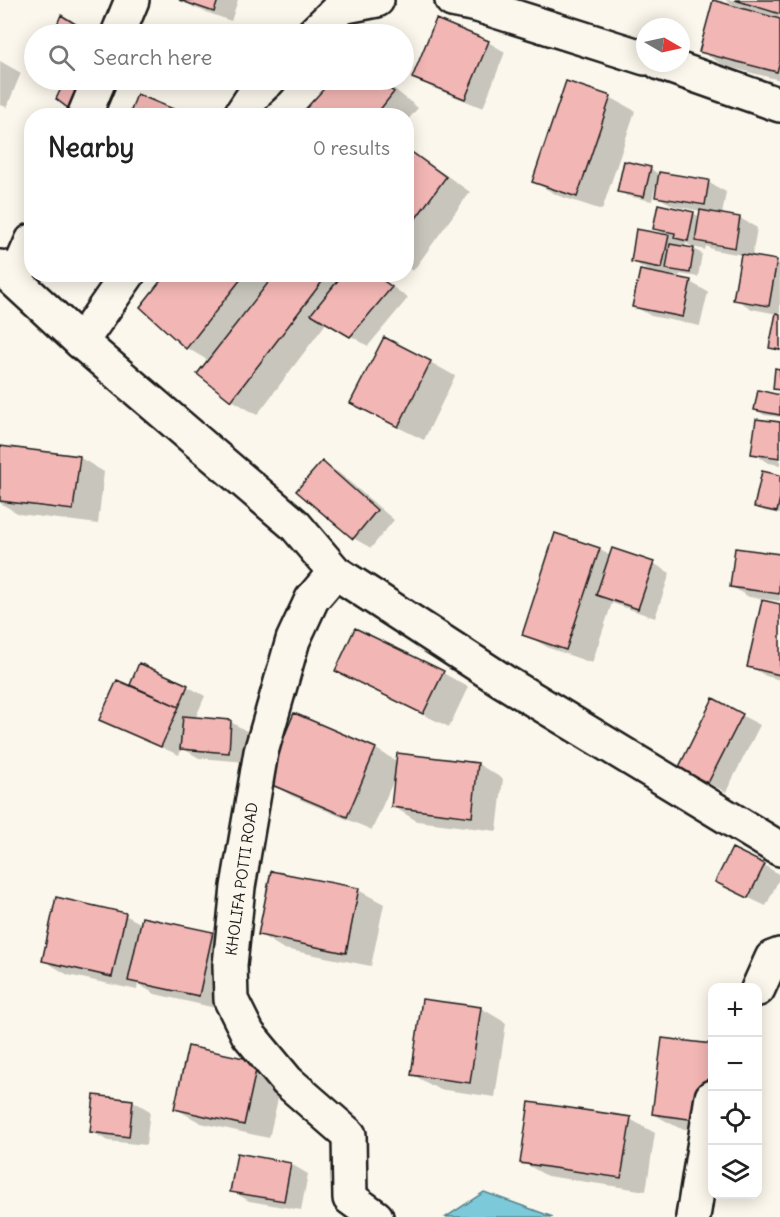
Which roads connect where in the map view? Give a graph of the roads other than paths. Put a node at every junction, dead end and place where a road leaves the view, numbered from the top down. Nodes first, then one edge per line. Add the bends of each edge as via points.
1 (132, 0) edge
2 (377, 0) edge
3 (452, 0) edge
4 (122, 24) edge
5 (323, 24) edge
6 (636, 55) edge
7 (686, 72) edge
8 (95, 90) edge
9 (258, 90) edge
10 (780, 105) edge
11 (87, 108) edge
12 (245, 108) edge
13 (24, 252) edge
14 (8, 273) edge
15 (122, 282) edge
16 (81, 342) junction
17 (334, 572) junction
18 (780, 849) edge
19 (780, 955) edge
20 (761, 983) edge
21 (708, 1122) edge
22 (376, 1217) edge
23 (693, 1217) edge

1 - 4 street
2 - 5 street via 341,7
3 - 6 street
7 - 10 street
8 - 11 street
9 - 12 street
13 - 14 street
14 - 16 street
15 - 16 street
16 - 17 street via 296,525
17 - 18 street via 503,681
17 - 22 street, KHOLIFA POTTI ROAD via 312,599 293,640 261,752 238,887 230,964 231,1000 248,1034 287,1081 349,1135 350,1198
19 - 20 street via 772,958
21 - 23 street

